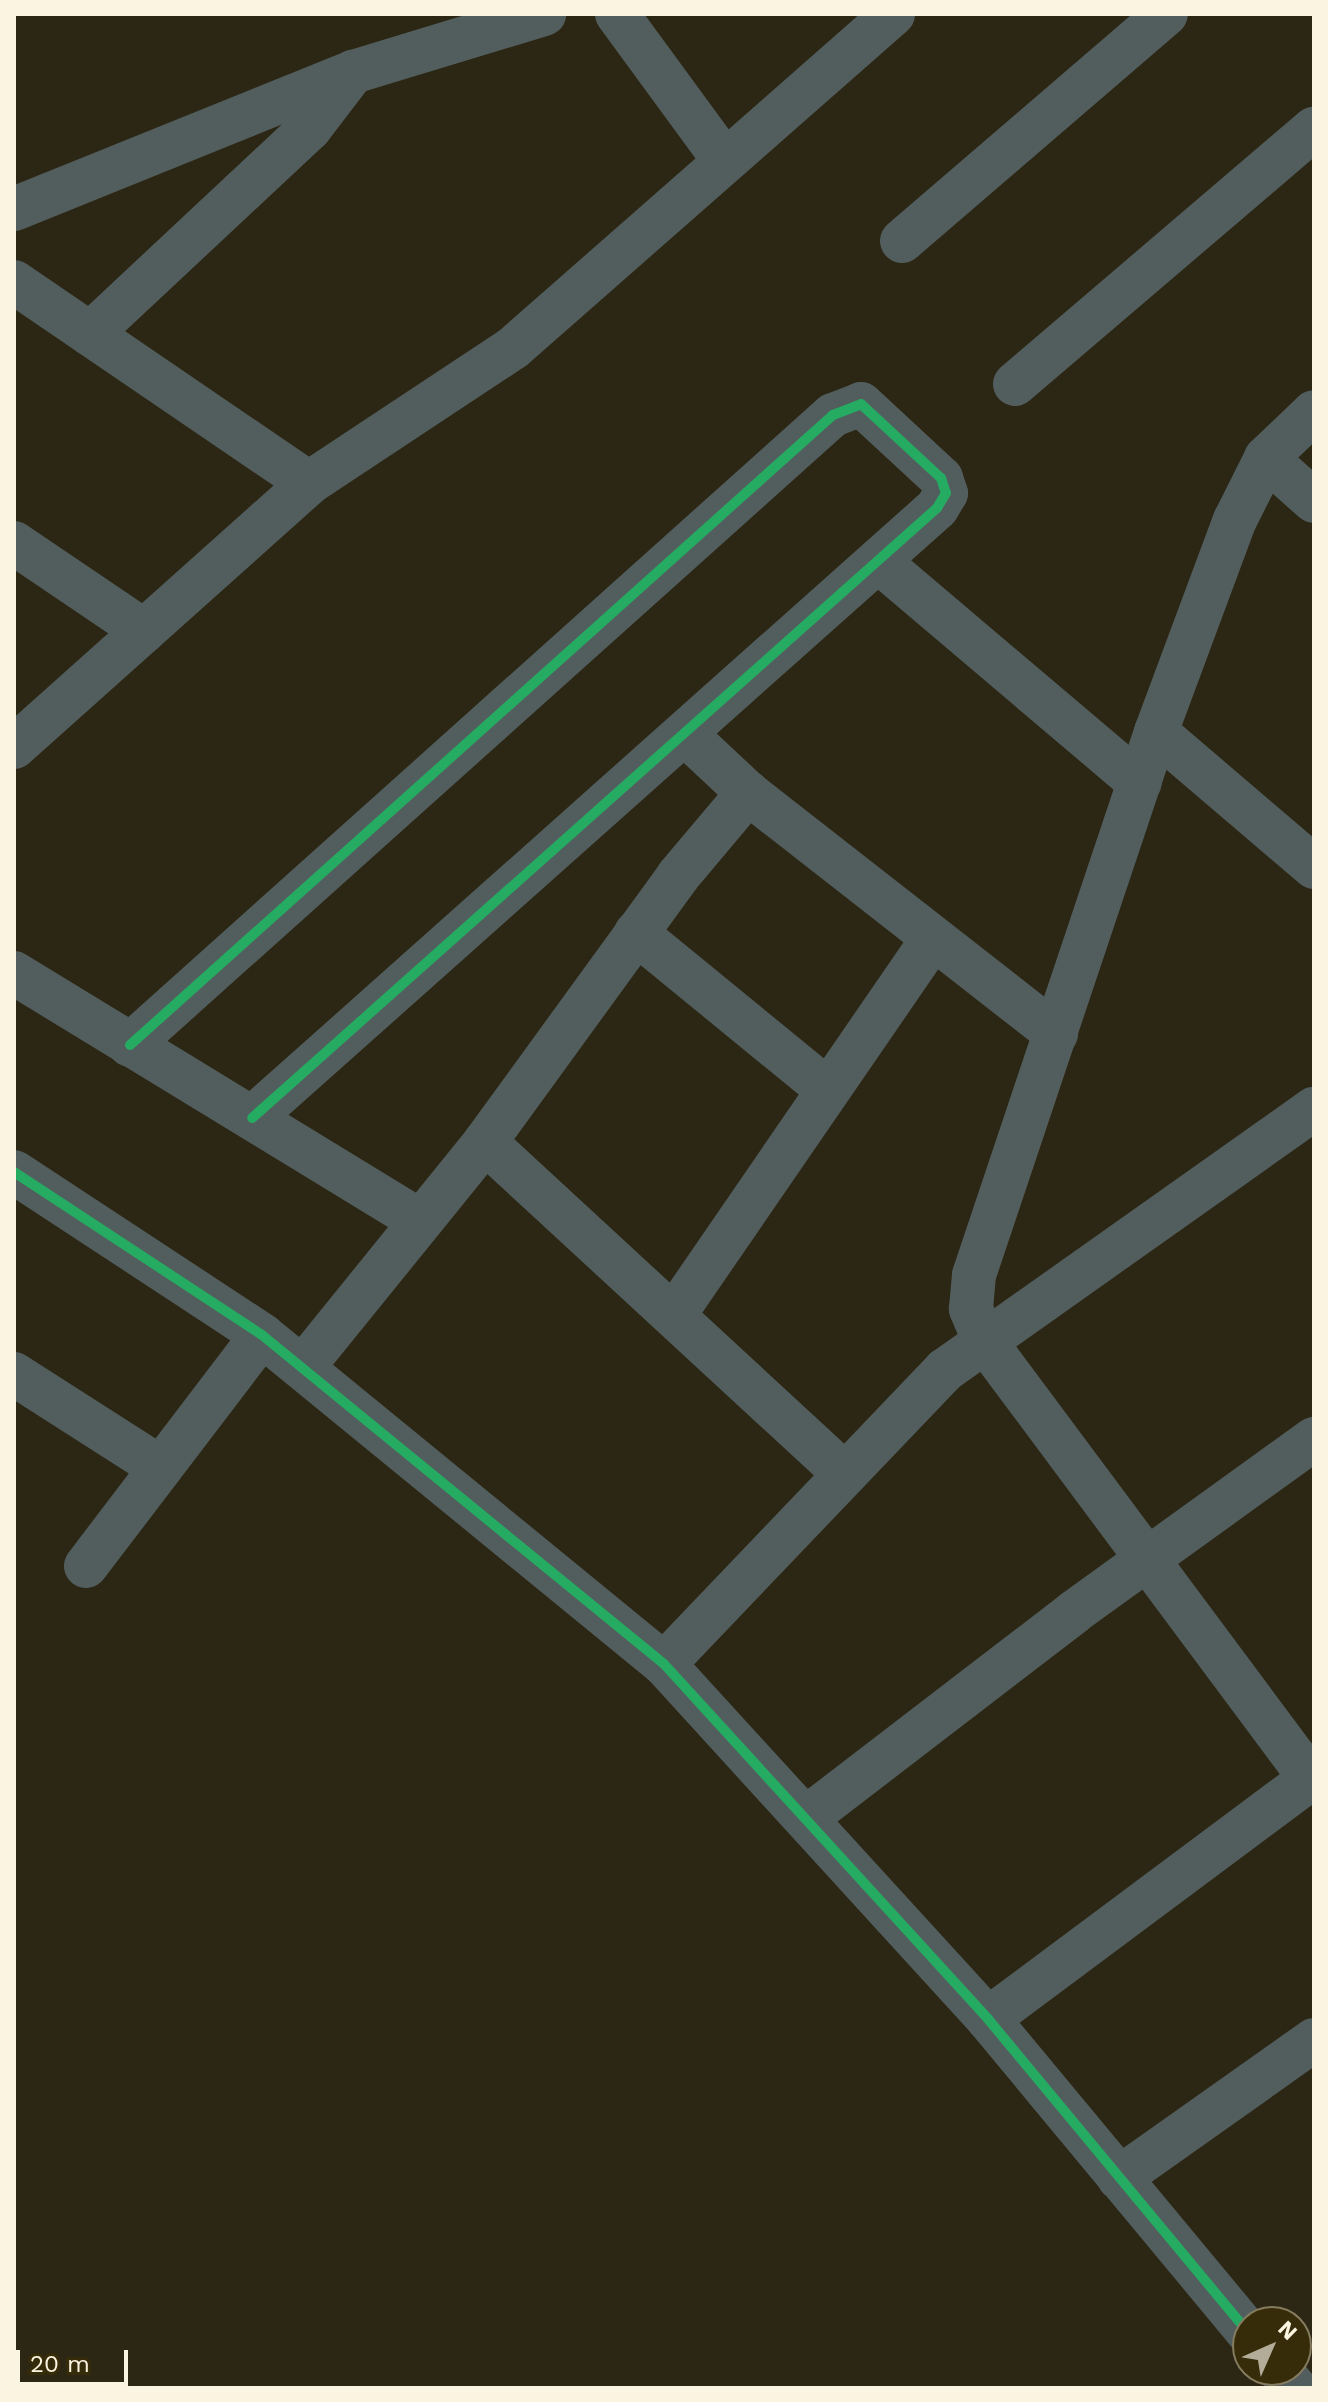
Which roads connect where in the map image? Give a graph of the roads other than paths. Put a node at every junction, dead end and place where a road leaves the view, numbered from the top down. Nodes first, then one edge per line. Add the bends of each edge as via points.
1 (544, 14) edge
2 (617, 14) edge
3 (893, 14) edge
4 (1166, 14) edge
5 (353, 72) junction
6 (1314, 129) edge
7 (724, 160) junction
8 (14, 209) edge
9 (902, 241) dead end
10 (14, 282) edge
11 (90, 334) junction
12 (1015, 384) dead end
13 (1314, 412) edge
14 (1266, 458) junction
15 (309, 483) junction
16 (1314, 501) edge
17 (14, 543) edge
18 (878, 561) junction
19 (144, 631) junction
20 (1156, 732) junction
21 (685, 734) junction
22 (14, 747) edge
23 (1140, 783) junction
24 (748, 793) junction
25 (1314, 867) edge
26 (636, 933) junction
27 (933, 938) junction
28 (14, 973) edge
29 (1056, 1034) junction
30 (130, 1045) junction
31 (828, 1090) junction
32 (1314, 1109) edge
33 (252, 1118) junction
34 (485, 1142) junction
35 (14, 1172) edge
36 (419, 1220) junction
37 (674, 1315) junction
38 (262, 1335) junction
39 (984, 1340) junction
40 (303, 1367) junction
41 (14, 1374) edge
42 (1314, 1439) edge
43 (161, 1468) junction
44 (845, 1474) junction
45 (1147, 1559) junction
46 (86, 1566) dead end
47 (664, 1664) junction
48 (1312, 1777) edge
49 (806, 1818) junction
50 (988, 2019) junction
51 (1314, 2040) edge
52 (1119, 2178) junction
53 (1232, 2313) edge

1 - 5 street
2 - 7 street
3 - 7 street
4 - 9 street
5 - 8 street
5 - 11 street via 310,128
6 - 12 street
7 - 15 street via 513,348
10 - 11 street
11 - 15 street
13 - 14 street
14 - 16 street
14 - 20 street via 1235,520
15 - 19 street
17 - 19 street
18 - 21 street
18 - 23 street
18 - 30 street via 937,508 946,493 941,478 874,414 861,404 847,406
19 - 22 street
20 - 23 street
20 - 25 street
21 - 24 street
21 - 33 street
23 - 29 street
24 - 26 street
24 - 27 street
26 - 31 street
26 - 34 street
27 - 29 street
27 - 31 street
28 - 30 street
29 - 39 street via 974,1275 971,1309
30 - 33 street
31 - 37 street
32 - 39 street
33 - 36 street
34 - 36 street
34 - 37 street
35 - 38 street
36 - 40 street
37 - 44 street
38 - 40 street
38 - 43 street
39 - 44 street via 945,1370
39 - 45 street
40 - 47 street
41 - 43 street
42 - 45 street
43 - 46 street
44 - 47 street
45 - 48 street
45 - 49 street
47 - 49 street
48 - 50 street
49 - 50 street
50 - 52 street
51 - 52 street
52 - 53 street

